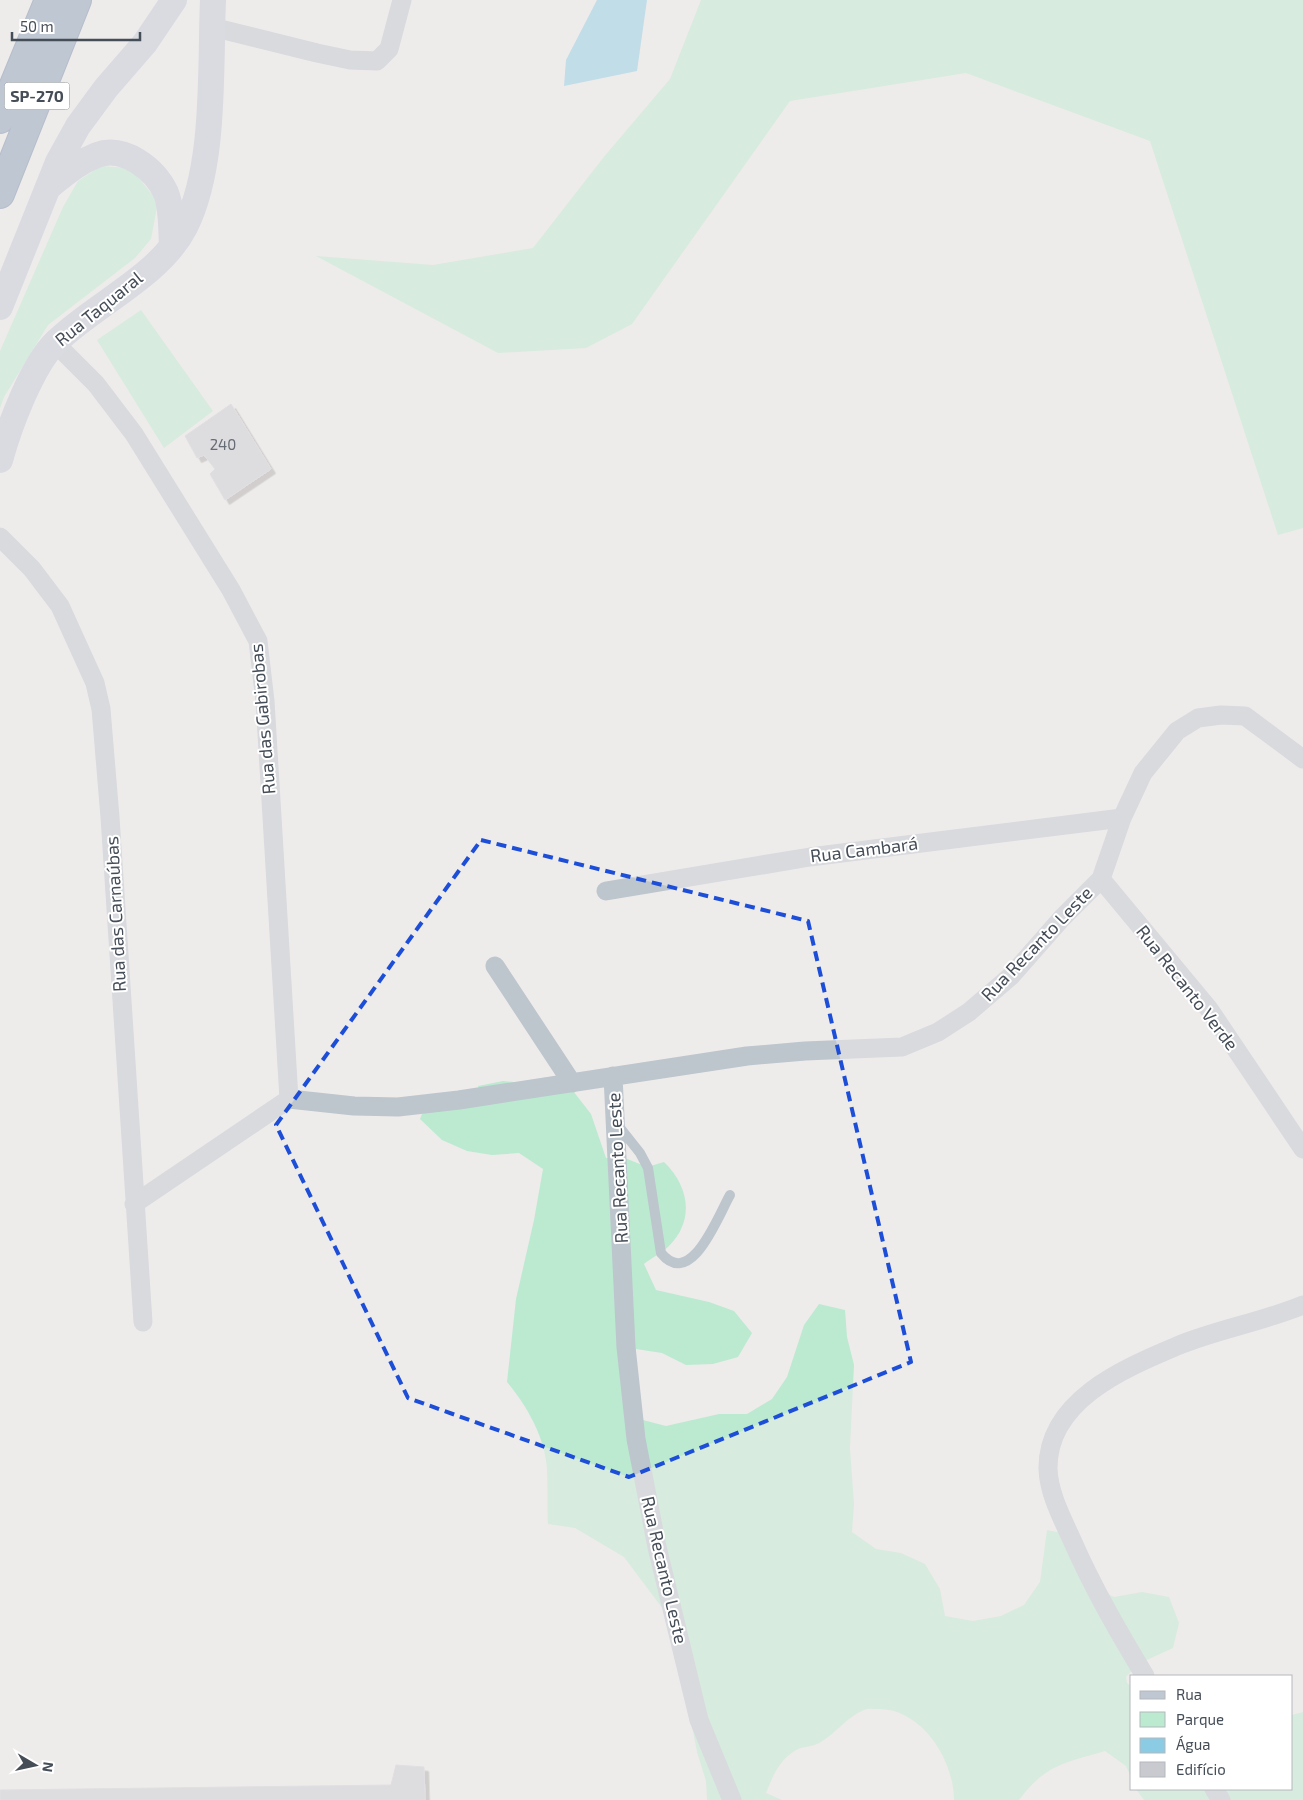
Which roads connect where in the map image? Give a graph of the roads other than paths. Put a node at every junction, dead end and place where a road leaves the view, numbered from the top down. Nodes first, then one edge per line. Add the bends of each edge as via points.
1 (49, 0) edge
2 (77, 0) edge
3 (174, 0) edge
4 (213, 0) edge
5 (402, 0) edge
6 (212, 27) junction
7 (0, 119) edge
8 (47, 188) junction
9 (0, 194) edge
10 (172, 246) junction
11 (0, 307) edge
12 (55, 343) junction
13 (0, 460) edge
14 (0, 537) edge
15 (1303, 759) edge
16 (1122, 818) junction
17 (1101, 879) junction
18 (606, 890) dead end
19 (495, 966) dead end
20 (613, 1076) junction
21 (572, 1083) junction
22 (289, 1099) junction
23 (615, 1122) junction
24 (1303, 1149) edge
25 (730, 1195) dead end
26 (134, 1204) junction
27 (1303, 1305) edge
28 (143, 1322) dead end
29 (1145, 1675) edge
30 (732, 1800) edge

1 - 7 highway, SP-270
2 - 9 highway, SP-270
3 - 8 main road via 78,126
4 - 6 main road, Rua Taquaral
5 - 6 street via 390,48 377,61 350,60
6 - 10 main road, Rua Taquaral via 204,166 185,228
8 - 10 main road via 78,164 99,154 128,156 145,165 166,193
8 - 11 main road
10 - 12 main road, Rua Taquaral via 142,275 90,312
12 - 13 main road, Rua Taquaral via 33,378
12 - 22 street, Rua das Gabirobas via 96,384 134,434 231,590 258,641 265,701
14 - 26 street, Rua das Carnaúbas via 32,569 60,606 95,684 101,710
15 - 16 street via 1245,716 1221,714 1198,718 1177,731 1160,750 1143,773
16 - 17 street
16 - 18 street, Rua Cambará via 810,857
17 - 20 street, Rua Recanto Leste via 1011,976 969,1012 938,1032 902,1047 747,1056
17 - 24 street, Rua Recanto Verde via 1209,1009
19 - 21 street
20 - 21 street
20 - 23 street, Rua Recanto Leste
21 - 22 street via 398,1107
22 - 26 street
23 - 25 lane via 648,1168 661,1254 666,1259 676,1264 687,1263 698,1253
23 - 30 street, Rua Recanto Leste via 626,1347 636,1439 657,1548 699,1720
26 - 28 street, Rua das Carnaúbas
27 - 29 street via 1179,1345 1108,1378 1079,1402 1056,1432 1048,1468 1056,1506 1093,1589

